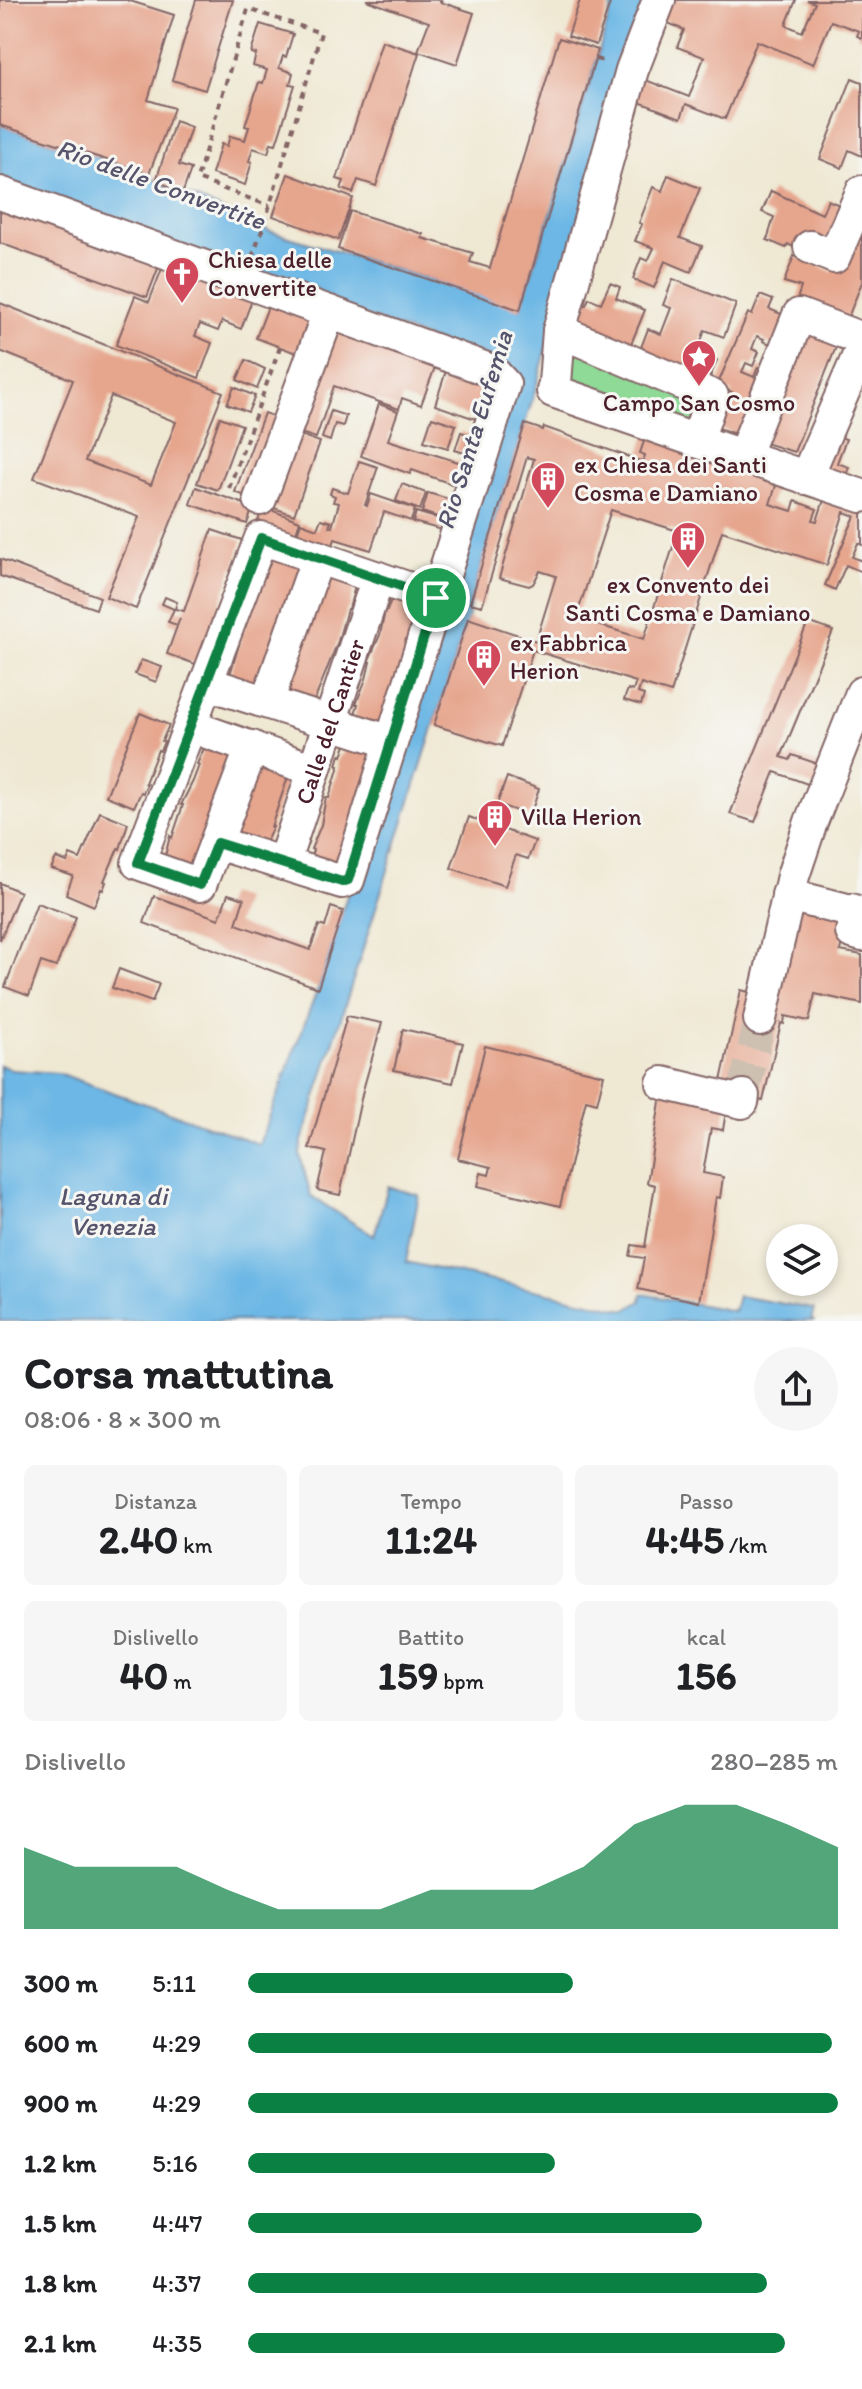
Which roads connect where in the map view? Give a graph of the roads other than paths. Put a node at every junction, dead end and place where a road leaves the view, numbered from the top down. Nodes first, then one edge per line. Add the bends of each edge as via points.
1 (659, 0) edge
2 (862, 192) edge
3 (0, 193) edge
4 (810, 247) dead end
5 (329, 312) junction
6 (559, 331) junction
7 (856, 340) edge
8 (697, 441) junction
9 (746, 448) junction
10 (806, 478) junction
11 (862, 496) edge
12 (260, 499) dead end
13 (318, 557) junction
14 (378, 578) junction
15 (436, 598) junction
16 (206, 683) junction
17 (862, 693) edge
18 (267, 702) junction
19 (330, 722) junction
20 (190, 726) junction
21 (391, 742) junction
22 (252, 747) junction
23 (314, 770) junction
24 (217, 843) junction
25 (283, 864) junction
26 (788, 895) junction
27 (852, 918) edge
28 (760, 1019) tunnel mouth
29 (663, 1083) dead end
30 (743, 1096) dead end

1 - 6 street via 630,74
2 - 4 street via 834,257
3 - 5 street
5 - 12 street
5 - 15 street via 492,371 504,384
6 - 8 street via 553,391
6 - 8 street via 712,396
7 - 9 street via 799,315
7 - 10 street
8 - 9 street
9 - 10 street
10 - 11 street
13 - 14 street
13 - 16 street via 261,538
13 - 18 street
14 - 15 street
14 - 19 street, Calle del Cantier
15 - 21 street
16 - 18 street
16 - 20 street
17 - 26 street
18 - 19 street
19 - 21 street
19 - 23 street, Calle del Cantier
20 - 22 street
20 - 24 street via 138,863 200,885
21 - 25 street via 348,880
22 - 23 street
22 - 24 street
23 - 25 street, Calle del Cantier
24 - 25 street
26 - 27 street
26 - 28 street
29 - 30 street via 742,1102

